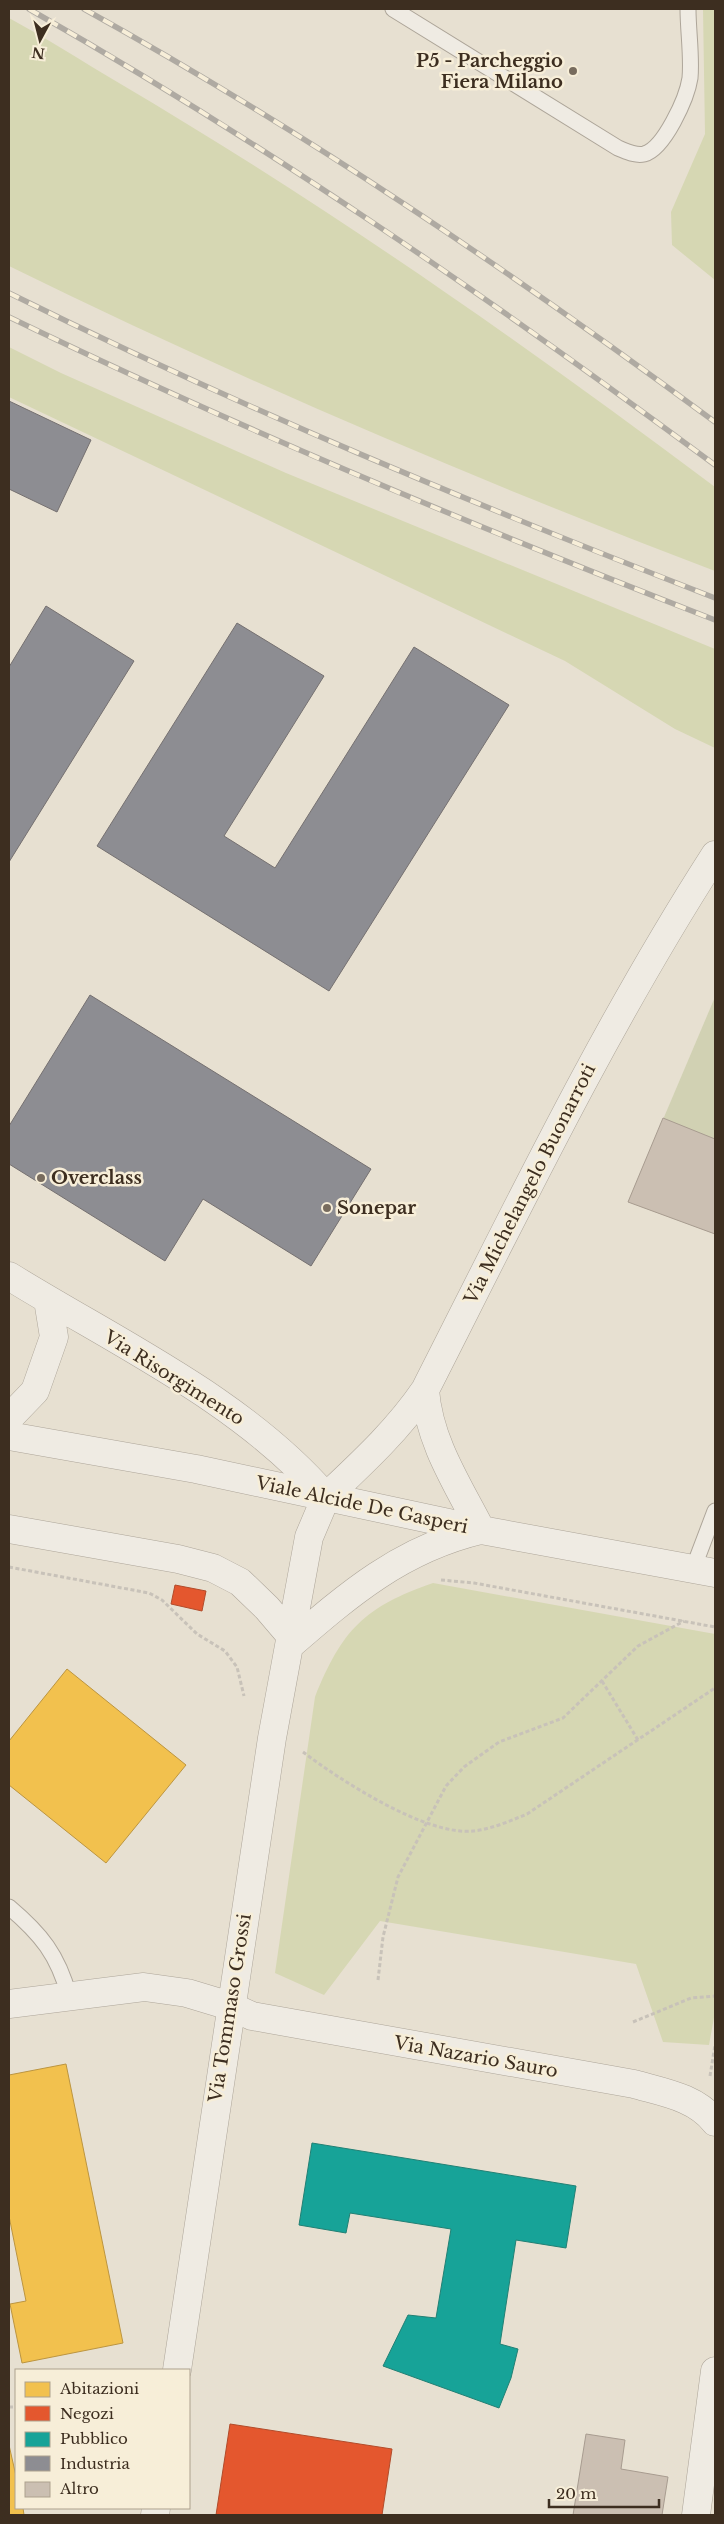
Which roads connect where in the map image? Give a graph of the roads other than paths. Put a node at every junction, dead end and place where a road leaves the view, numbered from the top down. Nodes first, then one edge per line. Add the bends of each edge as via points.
1 (393, 9) edge
2 (688, 9) edge
3 (715, 855) edge
4 (9, 1276) edge
5 (48, 1300) junction
6 (424, 1390) junction
7 (9, 1418) edge
8 (9, 1436) edge
9 (326, 1497) junction
10 (715, 1511) edge
11 (9, 1529) edge
12 (481, 1530) junction
13 (704, 1571) edge
14 (290, 1641) junction
15 (9, 1907) edge
16 (69, 1996) junction
17 (9, 2004) edge
18 (230, 2006) junction
19 (715, 2122) edge
20 (177, 2369) edge
21 (715, 2371) edge
22 (696, 2515) edge

1 - 2 lane via 618,148 642,154 653,150 662,140 686,93 690,77
3 - 6 street, Via Michelangelo Buonarroti via 598,1051
4 - 5 street, Via Risorgimento
5 - 7 street via 54,1337 35,1392
5 - 9 street, Via Risorgimento via 221,1403 300,1467
6 - 9 street, Via Michelangelo Buonarroti via 390,1436
6 - 12 street via 440,1452
8 - 9 street, Viale Alcide De Gasperi
9 - 12 street, Viale Alcide De Gasperi
9 - 14 street, Via Tommaso Grossi via 309,1537
10 - 13 lane
11 - 14 street via 213,1568 240,1582 267,1608
12 - 13 street, Viale Alcide De Gasperi
12 - 14 street via 458,1536 381,1572
14 - 18 street, Via Tommaso Grossi
15 - 16 lane via 46,1942 62,1970
16 - 17 street, Via Nazario Sauro
16 - 18 street, Via Nazario Sauro via 144,1987 187,1993
18 - 19 street, Via Nazario Sauro via 252,2016 634,2084 682,2098 710,2115
18 - 20 street, Via Tommaso Grossi
21 - 22 street

